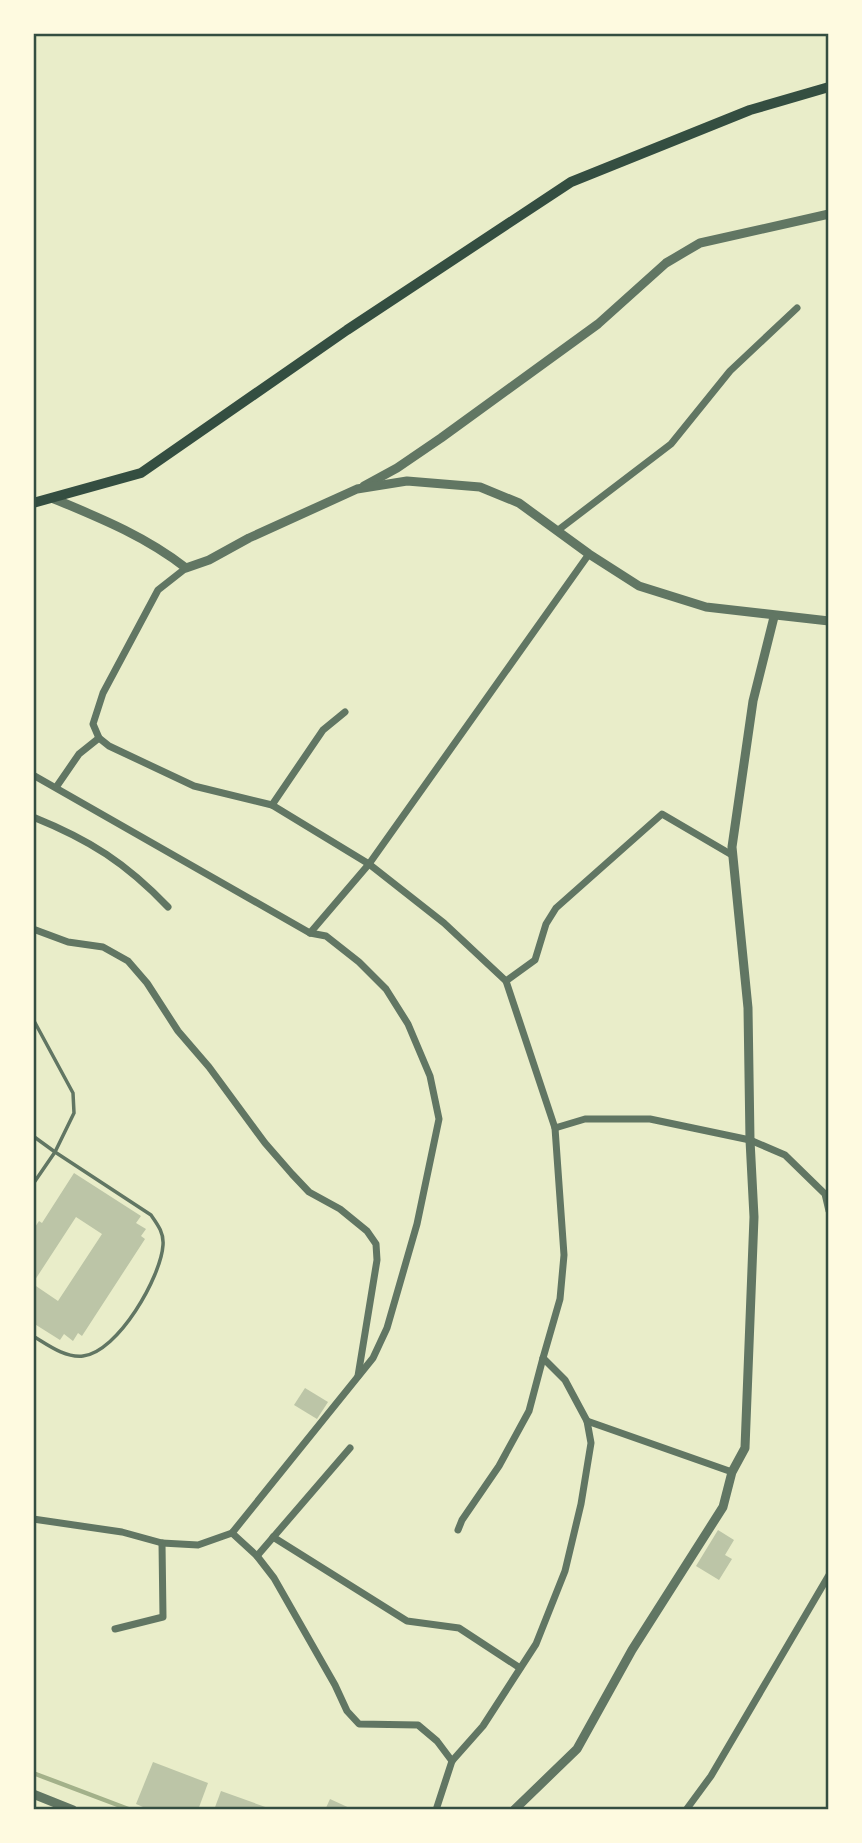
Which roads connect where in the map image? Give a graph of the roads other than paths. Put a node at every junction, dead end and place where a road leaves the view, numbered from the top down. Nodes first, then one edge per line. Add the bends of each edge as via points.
1 (829, 87) edge
2 (829, 214) edge
3 (797, 308) dead end
4 (357, 489) junction
5 (52, 498) junction
6 (33, 503) edge
7 (557, 531) junction
8 (589, 554) junction
9 (186, 568) junction
10 (774, 617) junction
11 (829, 621) edge
12 (345, 712) dead end
13 (99, 738) junction
14 (33, 775) edge
15 (57, 786) junction
16 (272, 805) junction
17 (33, 817) edge
18 (732, 855) junction
19 (369, 864) junction
20 (169, 907) dead end
21 (33, 929) edge
22 (310, 933) junction
23 (506, 981) junction
24 (33, 1019) edge
25 (555, 1128) junction
26 (33, 1136) edge
27 (750, 1140) junction
28 (55, 1152) junction
29 (33, 1184) edge
30 (829, 1211) edge
31 (33, 1336) edge
32 (543, 1358) junction
33 (358, 1377) junction
34 (587, 1421) junction
35 (350, 1448) dead end
36 (733, 1472) junction
37 (33, 1519) edge
38 (458, 1530) dead end
39 (232, 1533) junction
40 (273, 1537) junction
41 (162, 1543) junction
42 (257, 1556) junction
43 (829, 1575) edge
44 (116, 1629) dead end
45 (520, 1668) junction
46 (452, 1761) junction
47 (33, 1794) edge
48 (59, 1807) edge
49 (73, 1810) edge
50 (436, 1810) edge
51 (513, 1810) edge
52 (686, 1810) edge

1 - 5 main road via 750,110 570,181 141,473
2 - 4 street via 701,243 666,263 598,324 539,368 397,468
3 - 7 street via 730,371 671,444
4 - 7 street via 407,481 480,487 519,503
4 - 9 street
5 - 6 main road
5 - 9 street via 117,525
7 - 8 street
8 - 10 street via 639,586 706,607
8 - 19 street
9 - 13 street via 158,590 103,693 93,724
10 - 11 street
10 - 18 street via 753,701
12 - 16 street via 323,730
13 - 15 street via 79,754
13 - 16 street via 194,786
14 - 15 street
15 - 22 street
16 - 19 street
17 - 20 street via 114,858
18 - 23 street via 662,814 556,908 545,924 535,960
18 - 27 street via 748,1007
19 - 22 street
19 - 23 street via 444,923
21 - 33 street via 68,942 103,947 128,961 292,1174 309,1192 368,1231 376,1244 377,1260
22 - 33 street via 326,936 386,989 408,1024 430,1076 439,1119 387,1328
23 - 25 street
24 - 28 lane via 73,1093 74,1113
25 - 27 street via 585,1119 650,1119
25 - 32 street via 564,1255 561,1300
26 - 28 lane
27 - 30 street via 785,1155 825,1194
27 - 36 street via 754,1217 746,1422 744,1448
28 - 29 lane
28 - 31 lane via 145,1210 161,1229 163,1243 155,1272 129,1320 98,1351 72,1356
32 - 34 street via 565,1380
32 - 38 street via 529,1411
33 - 39 street
34 - 36 street
34 - 45 street via 591,1443 565,1571 536,1644
35 - 40 street
36 - 51 street via 723,1507 632,1650 577,1749
37 - 41 street
39 - 41 street via 198,1545
39 - 42 street
40 - 42 street
40 - 45 street via 407,1621 458,1629
41 - 44 street via 163,1617
42 - 46 street via 359,1724 418,1725
43 - 52 street via 712,1776
45 - 46 street via 483,1726
46 - 50 street
47 - 48 street
48 - 49 street

